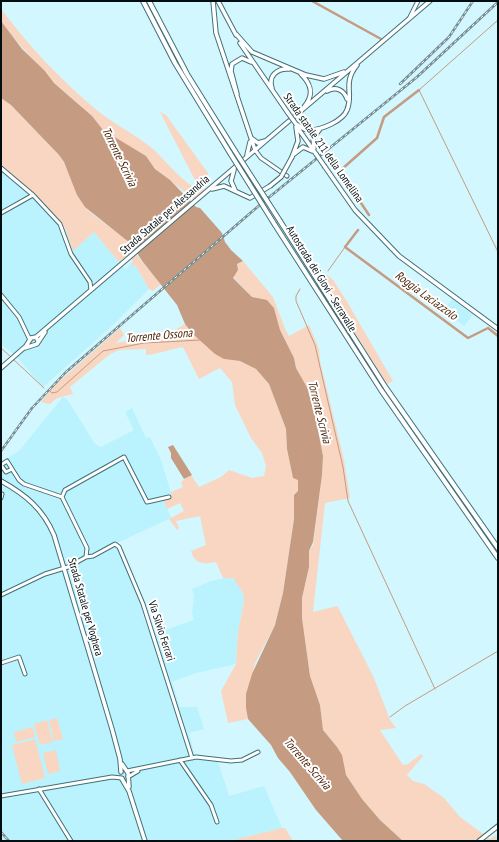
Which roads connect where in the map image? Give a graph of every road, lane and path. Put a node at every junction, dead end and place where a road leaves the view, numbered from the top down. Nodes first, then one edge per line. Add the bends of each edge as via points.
1 (143, 1) edge
2 (149, 1) edge
3 (213, 1) edge
4 (218, 1) edge
5 (418, 1) edge
6 (430, 1) edge
7 (407, 20) junction
8 (236, 34) junction
9 (363, 58) junction
10 (254, 64) junction
11 (352, 67) junction
12 (291, 69) junction
13 (301, 73) junction
14 (277, 98) junction
15 (315, 99) junction
16 (238, 101) junction
17 (348, 104) junction
18 (299, 113) junction
19 (295, 116) dead end
20 (289, 121) dead end
21 (296, 124) junction
22 (320, 128) junction
23 (250, 137) junction
24 (267, 140) junction
25 (255, 150) junction
26 (316, 154) junction
27 (292, 157) junction
28 (246, 158) junction
29 (236, 167) junction
30 (1, 168) edge
31 (287, 176) dead end
32 (236, 191) junction
33 (206, 192) junction
34 (33, 195) junction
35 (1, 213) edge
36 (90, 282) junction
37 (98, 284) junction
38 (91, 290) junction
39 (1, 295) edge
40 (25, 328) junction
41 (497, 329) edge
42 (36, 338) junction
43 (31, 342) junction
44 (2, 367) edge
45 (12, 469) dead end
46 (1, 481) edge
47 (2, 494) dead end
48 (62, 497) junction
49 (169, 497) dead end
50 (1, 498) edge
51 (498, 548) edge
52 (86, 558) junction
53 (498, 558) edge
54 (64, 568) junction
55 (1, 595) edge
56 (1, 662) edge
57 (25, 674) dead end
58 (258, 752) dead end
59 (192, 758) junction
60 (120, 759) junction
61 (180, 760) junction
62 (142, 769) junction
63 (126, 771) junction
64 (120, 772) junction
65 (112, 777) junction
66 (128, 777) junction
67 (122, 778) junction
68 (39, 789) junction
69 (129, 791) junction
70 (1, 796) edge
71 (217, 822) dead end
72 (498, 826) edge
73 (71, 841) edge
74 (145, 841) edge
75 (479, 841) edge

1 - 53 highway, Autostrada dei Giovi - Serravalle, bridge via 175,63 275,225 381,390
2 - 51 highway, Autostrada dei Giovi - Serravalle, bridge via 187,74 386,388
3 - 16 main road via 216,33
4 - 8 main road, Strada statale 211 della Lomellina
5 - 7 street
6 - 7 main road
7 - 9 main road
8 - 10 main road, Strada statale 211 della Lomellina
8 - 12 main road via 252,52
9 - 11 main road
9 - 17 main road via 349,78
10 - 14 main road, Strada statale 211 della Lomellina
10 - 16 main road via 242,58 232,64 231,71
11 - 13 main road via 337,76 324,78
11 - 15 main road
12 - 13 main road
12 - 14 main road via 281,69 272,75 271,85
13 - 18 main road via 308,81 311,92 310,99
14 - 21 main road, Strada statale 211 della Lomellina, bridge
15 - 17 main road via 330,89 336,89 345,94
15 - 18 main road
16 - 23 main road
17 - 22 main road via 342,117
18 - 19 main road
20 - 24 main road, Strada Statale per Alessandria
21 - 22 main road via 306,130
21 - 26 main road, Strada statale 211 della Lomellina
21 - 27 main road via 298,137
22 - 26 main road via 313,138
23 - 24 main road via 258,143
23 - 25 main road
23 - 28 main road
24 - 25 main road, Strada Statale per Alessandria
25 - 28 main road, Strada Statale per Alessandria
25 - 31 street via 261,158
26 - 27 main road via 309,148 303,148 298,149
26 - 41 main road, Strada statale 211 della Lomellina, bridge via 355,210 399,256
27 - 32 main road, bridge via 281,177 270,186 250,198
28 - 29 main road, Strada Statale per Alessandria
29 - 32 main road via 231,181
29 - 33 main road, Strada Statale per Alessandria
30 - 34 street
32 - 33 main road via 221,186
33 - 37 main road, Strada Statale per Alessandria
34 - 35 street
34 - 36 street via 60,224 71,254
36 - 37 street
36 - 38 street
37 - 38 main road, Strada Statale per Alessandria
38 - 42 main road, Strada Statale per Alessandria
39 - 40 street
40 - 42 street
40 - 43 street
42 - 43 main road, Strada Statale per Alessandria
42 - 43 main road, Strada Statale per Alessandria via 37,344
43 - 44 main road, Strada Statale per Alessandria
45 - 48 street via 24,484
46 - 54 main road, Strada Statale per Voghera via 39,508 54,535
47 - 50 street
48 - 49 street via 64,490 122,457 126,458 147,502
48 - 52 street via 87,548
52 - 54 street
52 - 59 street, Via Silvio Ferrari via 115,544 119,547 143,604
54 - 55 street
54 - 60 main road, Strada Statale per Voghera
56 - 57 street via 18,658
58 - 59 street via 242,760
59 - 61 street
60 - 63 main road, Strada Statale per Voghera
60 - 64 main road, Strada Statale per Voghera
61 - 62 street
61 - 71 street via 211,805
62 - 63 street
62 - 66 street
63 - 64 main road
63 - 66 main road, Strada Statale per Voghera
64 - 65 street
64 - 67 main road, Strada Statale per Voghera
65 - 67 street
65 - 68 street
66 - 67 main road
66 - 69 main road, Strada Statale per Voghera
67 - 69 main road, Strada Statale per Voghera
68 - 70 street
68 - 73 street
69 - 74 main road, Strada Statale per Voghera
72 - 75 main road

